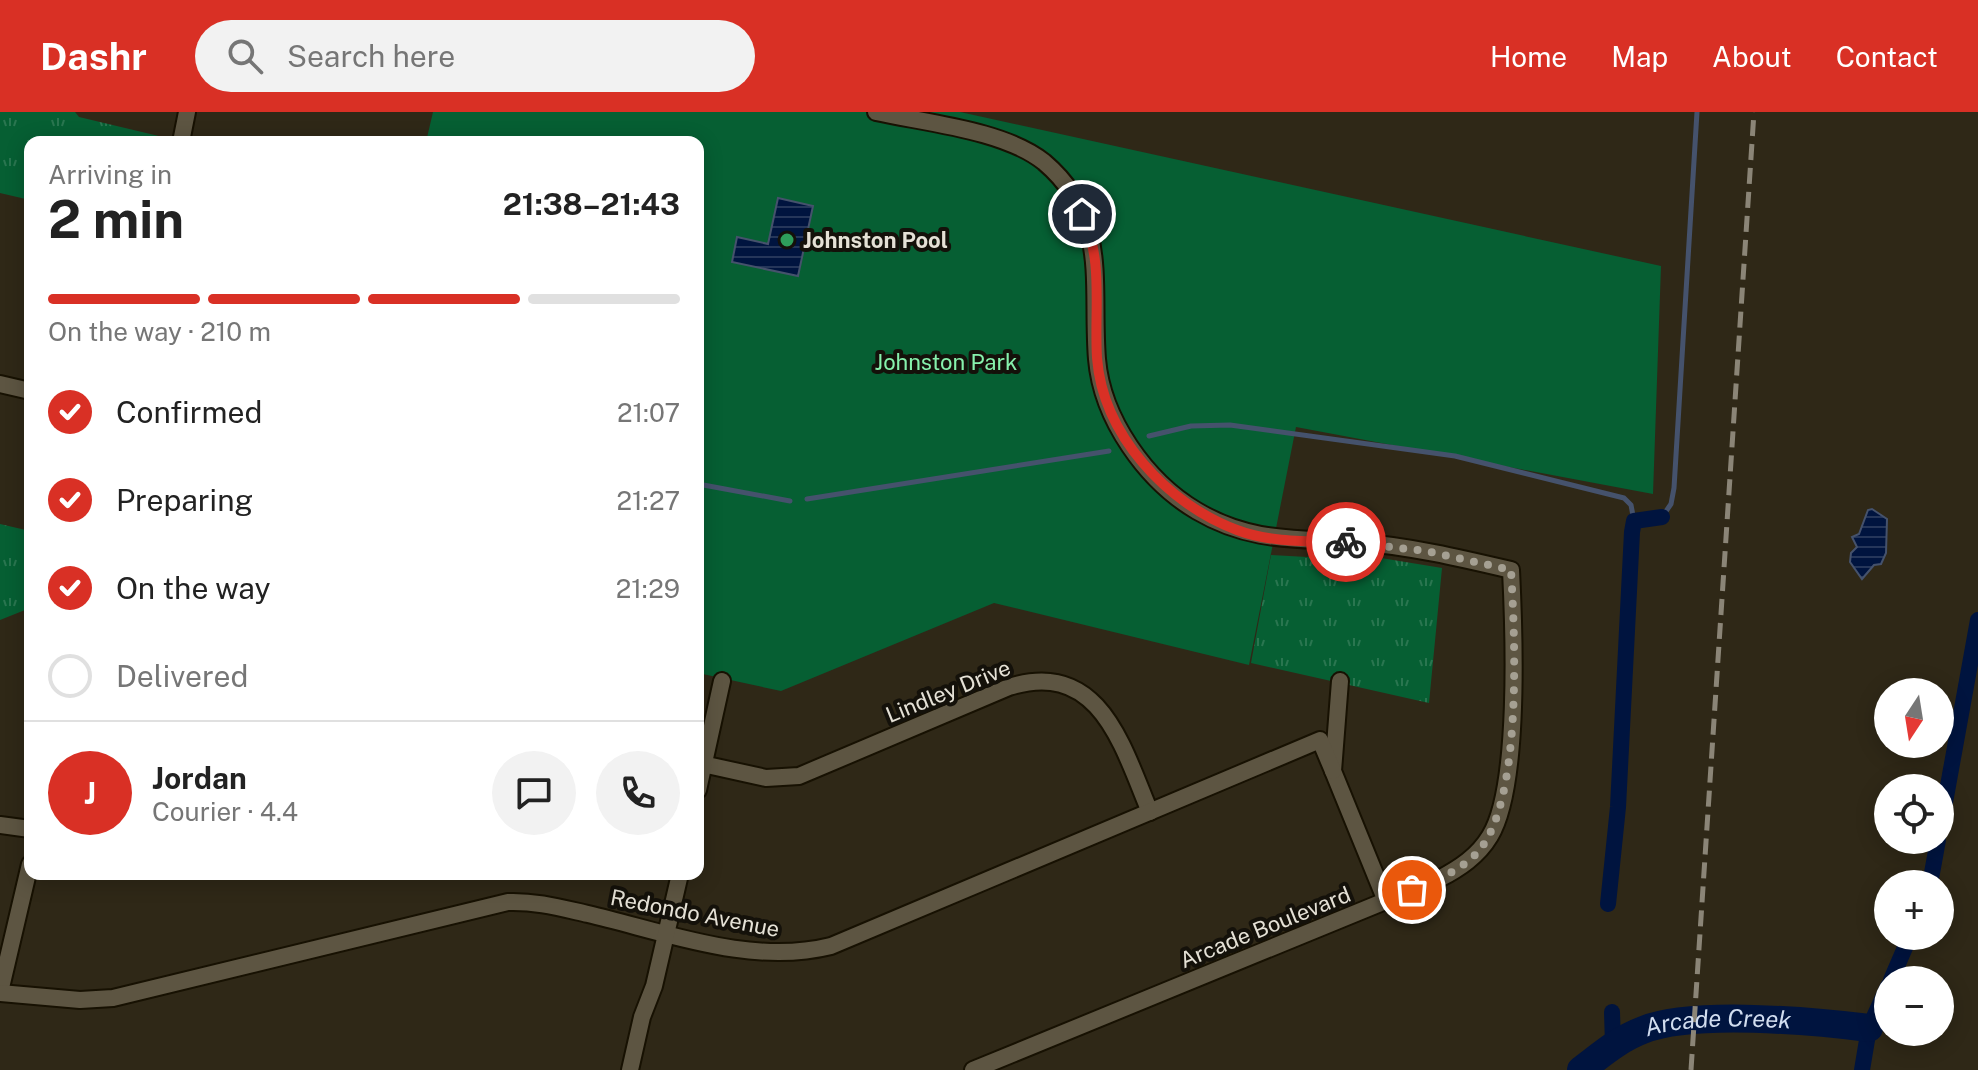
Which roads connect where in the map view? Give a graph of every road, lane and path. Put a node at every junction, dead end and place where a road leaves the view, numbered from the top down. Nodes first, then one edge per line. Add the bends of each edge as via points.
1 (187, 112) edge
2 (876, 112) edge
3 (182, 136) edge
4 (0, 384) edge
5 (24, 390) edge
6 (722, 681) dead end
7 (1340, 681) dead end
8 (704, 752) edge
9 (704, 765) edge
10 (1333, 771) junction
11 (1150, 812) junction
12 (0, 825) edge
13 (24, 828) edge
14 (26, 880) edge
15 (679, 880) edge
16 (1386, 901) junction
17 (667, 932) junction
18 (0, 992) edge
19 (630, 1070) edge
20 (973, 1070) edge

1 - 3 street
2 - 16 street, Arcade Boulevard via 1003,140 1043,161 1073,194 1092,234 1097,361 1109,406 1130,447 1160,482 1196,511 1238,531 1283,540 1412,549 1511,570 1513,686 1499,816 1483,845 1459,868
4 - 5 street
6 - 8 street
7 - 10 street
9 - 11 street, Lindley Drive via 766,778 799,776 1009,687 1043,681 1077,690 1104,712
10 - 11 street, Redondo Avenue via 1320,740
10 - 16 street
11 - 17 street, Redondo Avenue via 831,946 763,953
12 - 13 street
14 - 18 street
15 - 17 street
16 - 20 street, Arcade Boulevard
17 - 18 street, Redondo Avenue via 546,905 508,902 113,998
17 - 19 street

